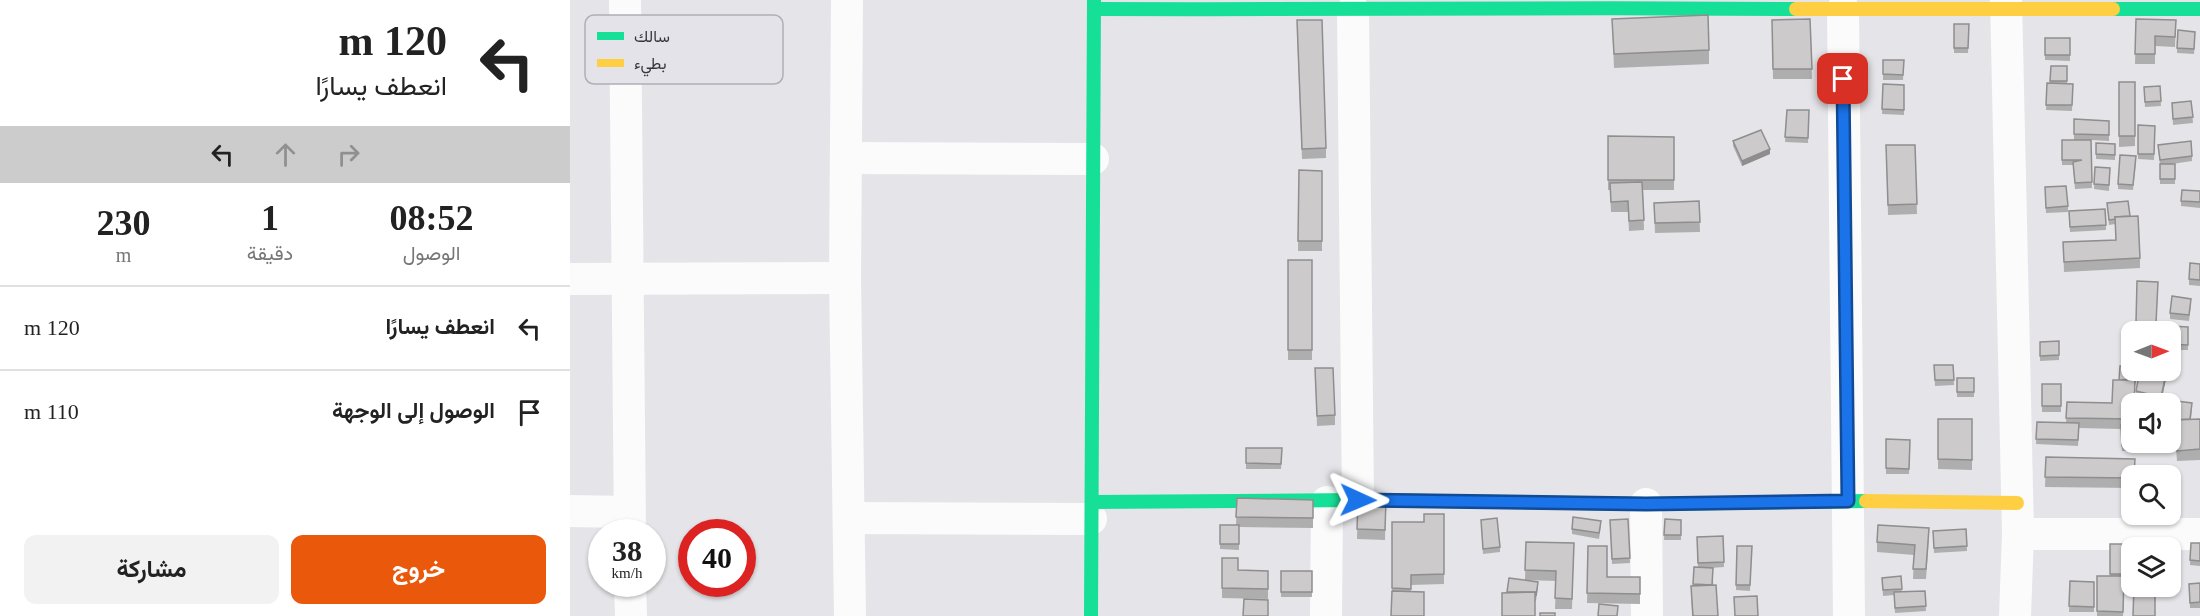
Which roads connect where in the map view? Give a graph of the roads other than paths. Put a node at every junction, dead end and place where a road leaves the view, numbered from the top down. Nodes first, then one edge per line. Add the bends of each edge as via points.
1 (625, 0) edge
2 (847, 0) edge
3 (1557, 3) edge
4 (1771, 4) edge
5 (1094, 5) edge
6 (2006, 5) edge
7 (1345, 7) edge
8 (1843, 9) junction
9 (2200, 9) edge
10 (625, 15) edge
11 (626, 84) edge
12 (846, 158) junction
13 (1093, 159) junction
14 (845, 278) junction
15 (570, 279) edge
16 (627, 279) junction
17 (1342, 501) junction
18 (1848, 501) junction
19 (1646, 504) junction
20 (1092, 510) junction
21 (570, 511) edge
22 (850, 518) junction
23 (614, 519) edge
24 (630, 519) edge
25 (2018, 519) junction
26 (2200, 534) edge
27 (630, 597) edge
28 (631, 616) edge
29 (850, 616) edge
30 (1091, 616) edge
31 (1326, 616) edge
32 (1647, 616) edge
33 (1849, 616) edge
34 (2015, 616) edge

1 - 10 street
2 - 12 street
3 - 4 street
3 - 7 street
4 - 8 street
5 - 7 street
5 - 13 street
6 - 8 street
6 - 9 street
6 - 25 street
7 - 17 street
8 - 18 street
11 - 16 street
12 - 13 street
12 - 14 street
13 - 20 street
14 - 16 street
14 - 22 street
15 - 16 street
16 - 24 street
17 - 19 street
17 - 20 street
17 - 31 street
18 - 19 street
18 - 25 street
18 - 33 street
19 - 32 street
20 - 22 street
20 - 30 street
21 - 23 street
22 - 29 street
25 - 26 street
25 - 34 street
27 - 28 street

